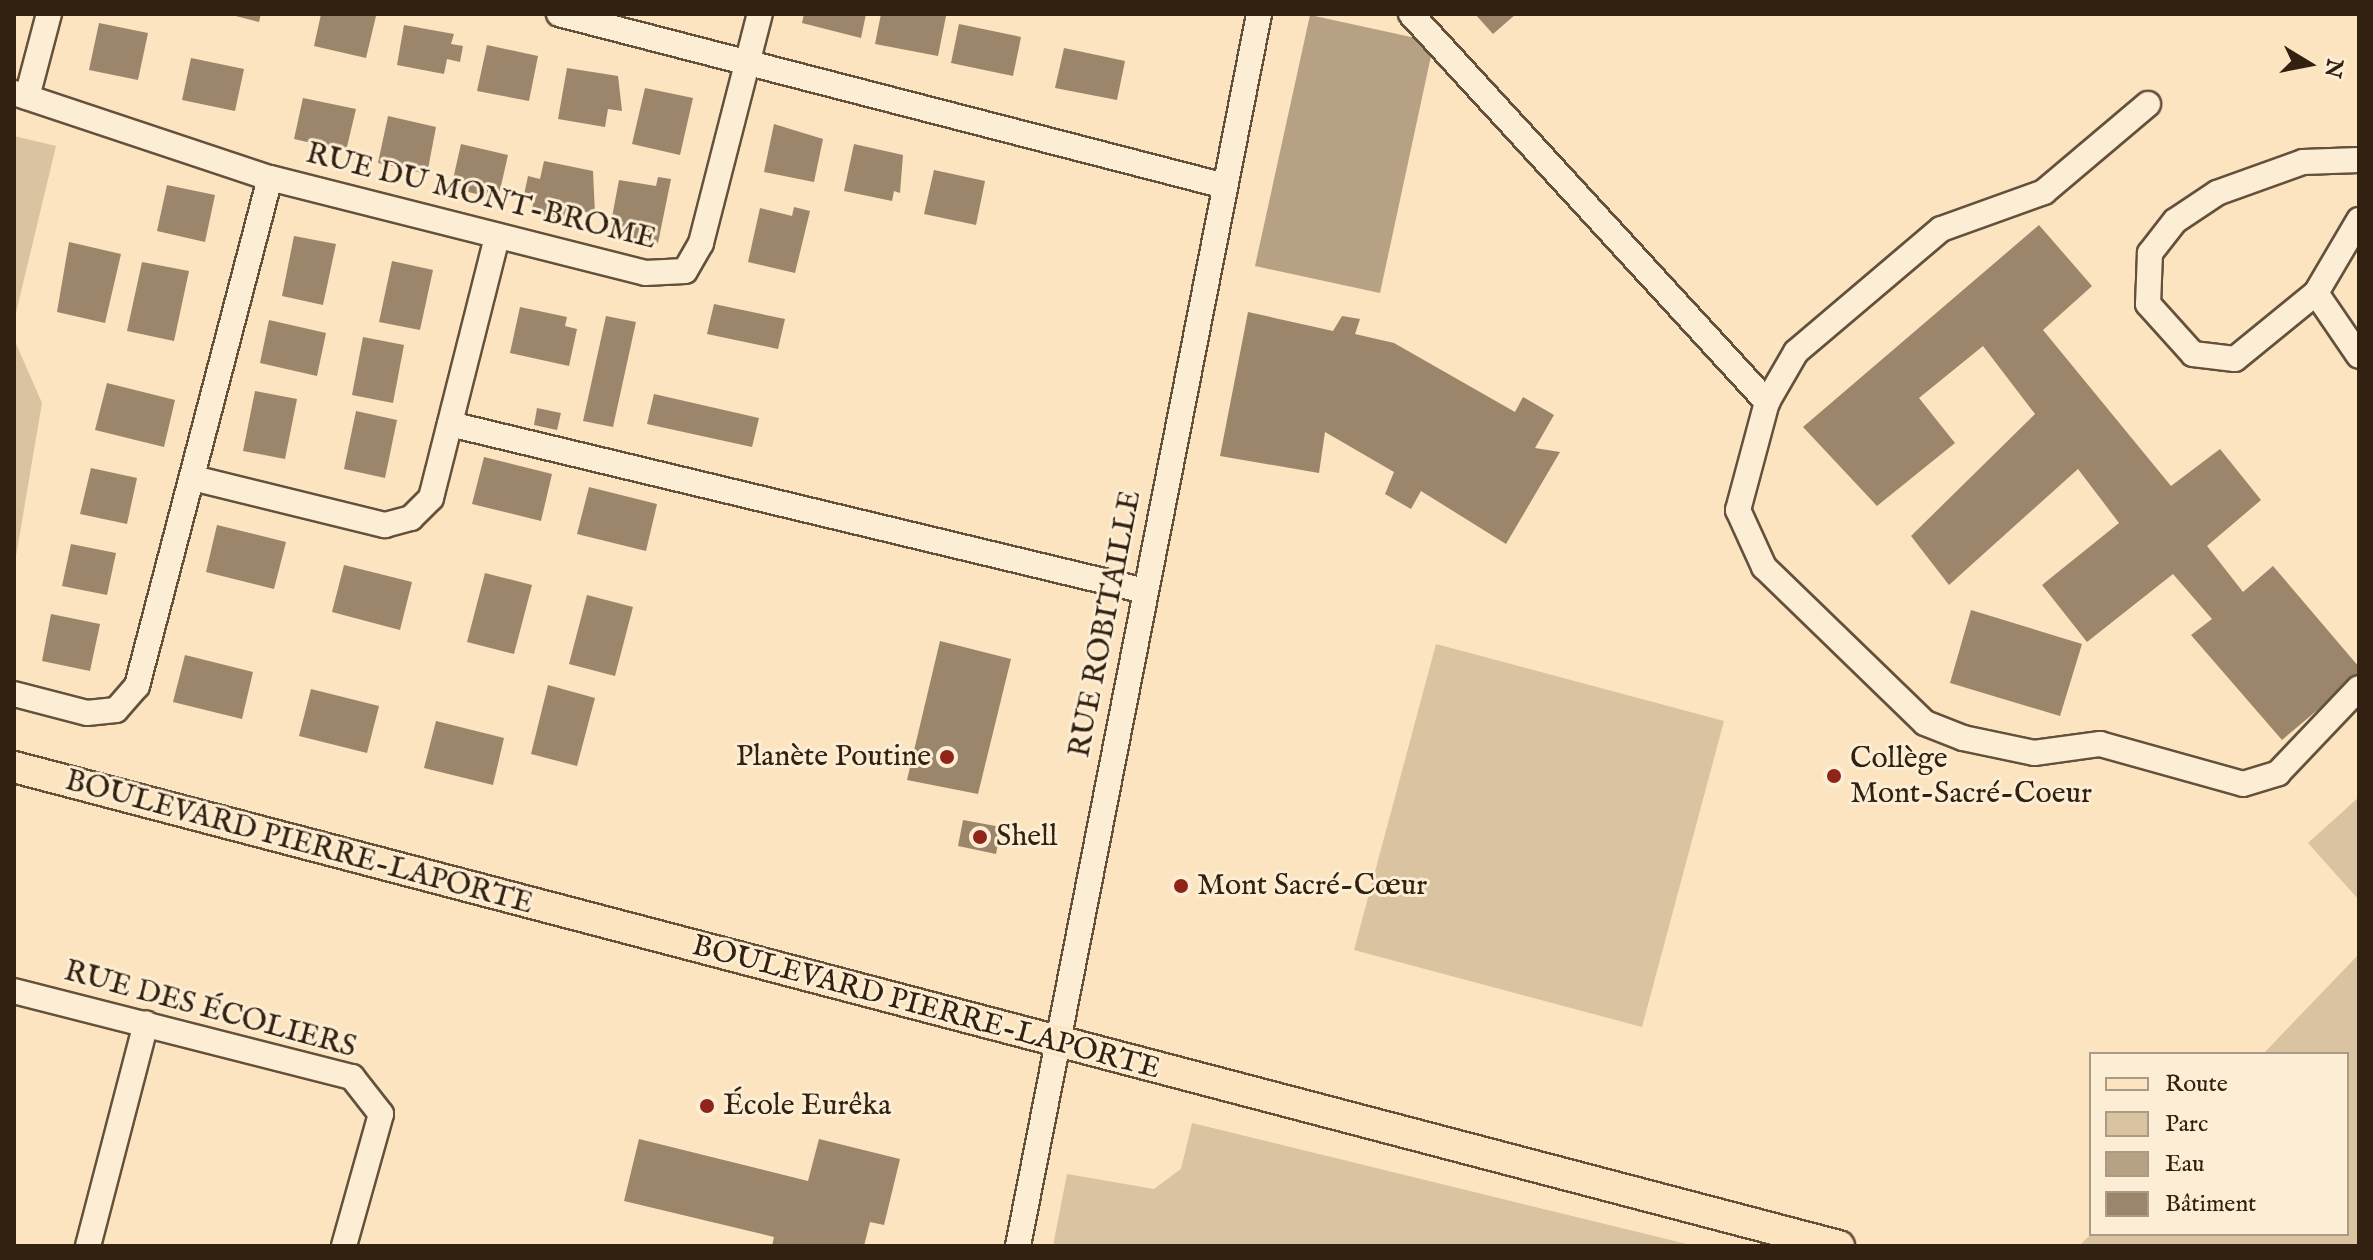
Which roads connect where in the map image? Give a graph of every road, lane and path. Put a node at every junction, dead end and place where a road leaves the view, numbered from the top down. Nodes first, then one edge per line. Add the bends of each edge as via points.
1 (49, 14) edge
2 (559, 14) edge
3 (760, 14) edge
4 (1259, 14) edge
5 (1411, 14) edge
6 (747, 63) junction
7 (21, 95) edge
8 (2148, 104) dead end
9 (2359, 160) edge
10 (270, 178) junction
11 (1225, 186) junction
12 (2359, 220) edge
13 (497, 238) junction
14 (2316, 293) junction
15 (2359, 356) edge
16 (1767, 402) junction
17 (450, 424) junction
18 (193, 478) junction
19 (1145, 591) junction
20 (2359, 688) edge
21 (14, 694) edge
22 (14, 767) edge
23 (14, 991) edge
24 (146, 1023) junction
25 (1056, 1042) junction
26 (88, 1246) edge
27 (345, 1246) edge
28 (1018, 1246) edge
29 (1839, 1246) edge

1 - 7 street
2 - 6 street
3 - 6 street, RUE DU MONT-BROME
4 - 11 street, RUE ROBITAILLE
5 - 16 street
6 - 11 street
6 - 13 street, RUE DU MONT-BROME via 701,243 685,271 645,273
7 - 10 street
8 - 16 street via 2044,192 1941,229 1796,352
9 - 14 street via 2303,162 2217,193 2175,221 2150,253 2148,304 2193,354 2235,359 2249,353
10 - 13 street, RUE DU MONT-BROME
10 - 18 street, RUE DU MONT-BROME
11 - 19 street, RUE ROBITAILLE
12 - 14 street
13 - 17 street
14 - 15 street
16 - 20 street via 1738,510 1748,537 1764,567 1925,723 2034,753 2100,744 2243,784 2278,773
17 - 18 street via 431,498 411,518 385,525
17 - 19 street
18 - 21 street, RUE DU MONT-BROME via 137,686 116,710 87,713
19 - 25 street, RUE ROBITAILLE
22 - 25 main road, BOULEVARD PIERRE-LAPORTE
23 - 24 street, RUE DES ÉCOLIERS
24 - 26 street
24 - 27 street, RUE DES ÉCOLIERS via 352,1077 371,1094 381,1114
25 - 28 street, RUE ROBITAILLE
25 - 29 main road, BOULEVARD PIERRE-LAPORTE

